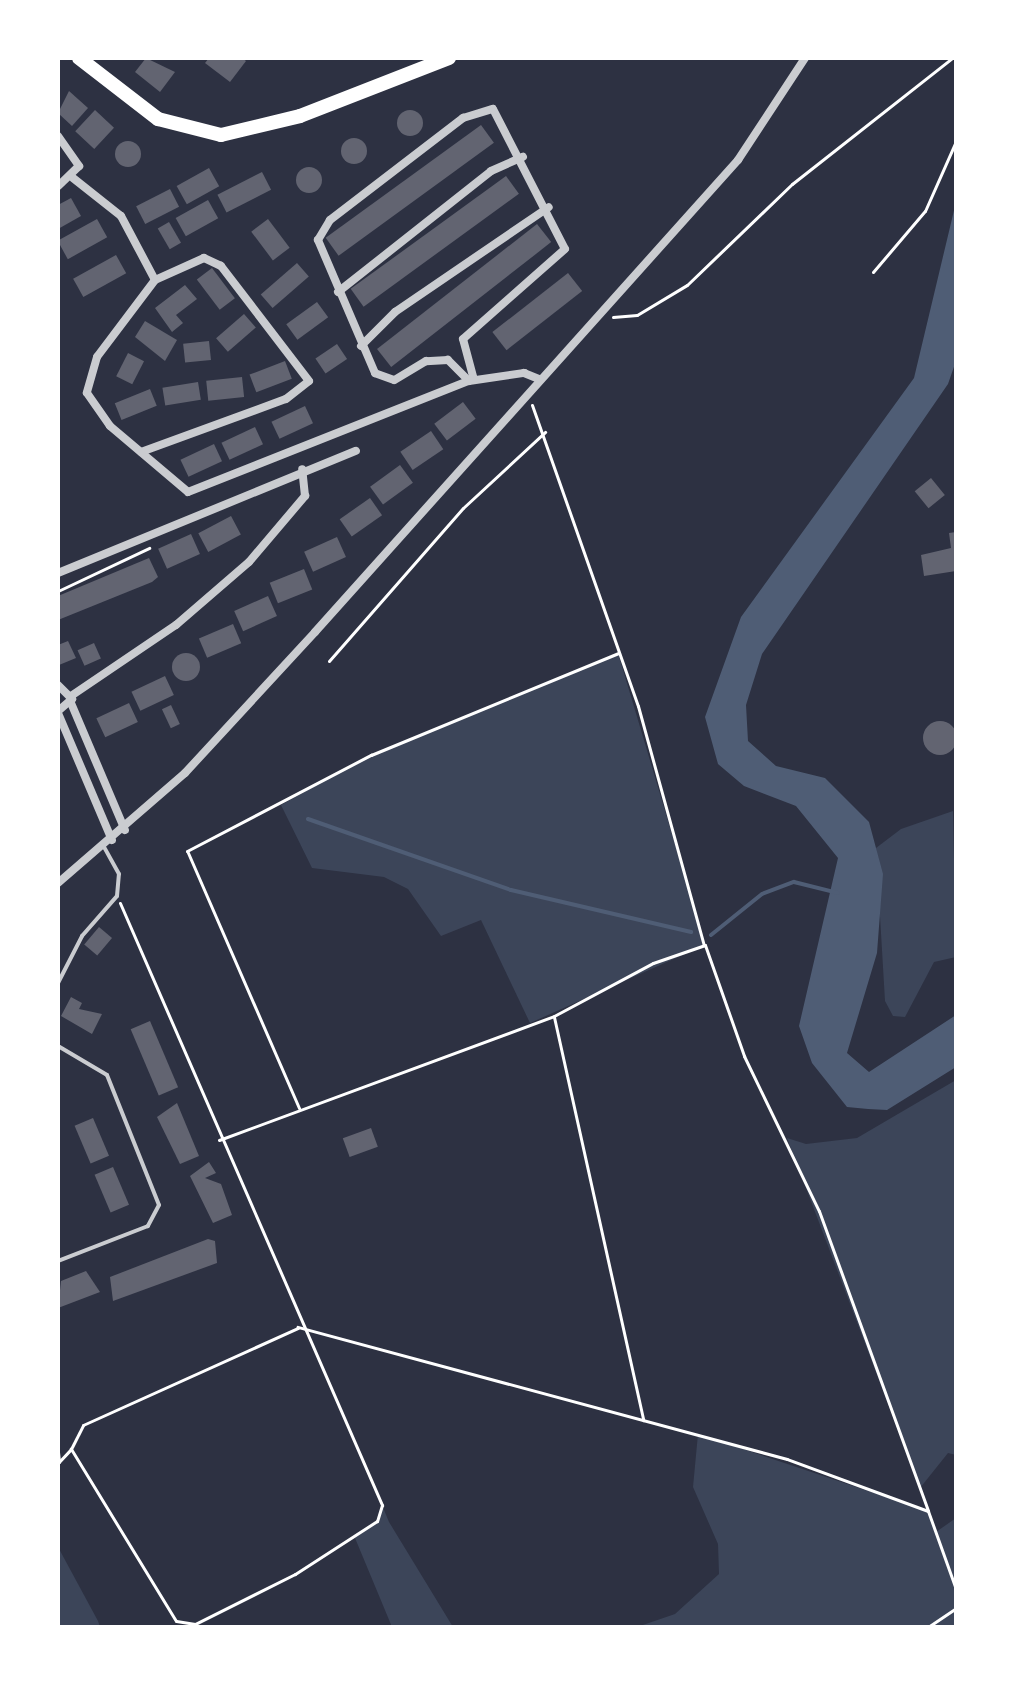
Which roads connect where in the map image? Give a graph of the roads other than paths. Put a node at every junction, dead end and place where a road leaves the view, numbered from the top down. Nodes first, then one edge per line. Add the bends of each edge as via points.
1 (79, 58) edge
2 (449, 58) edge
3 (805, 58) edge
4 (58, 136) edge
5 (523, 157) junction
6 (73, 178) junction
7 (58, 186) edge
8 (549, 207) junction
9 (155, 280) junction
10 (338, 292) junction
11 (361, 346) junction
12 (539, 379) junction
13 (472, 380) junction
14 (356, 451) dead end
15 (141, 452) junction
16 (302, 469) junction
17 (58, 573) edge
18 (67, 693) edge
19 (58, 712) edge
20 (125, 830) junction
21 (112, 840) junction
22 (104, 847) junction
23 (58, 883) edge
24 (58, 983) edge
25 (58, 1046) edge
26 (58, 1261) edge

1 - 2 main road via 158,119 221,135 300,116
3 - 12 street via 738,160
4 - 6 street via 79,159
5 - 8 street
5 - 10 street via 491,171
5 - 10 street via 493,109 463,118 321,229 320,248
6 - 7 street
6 - 9 street via 121,216
8 - 11 street via 395,312
8 - 13 street via 565,249 463,339
9 - 15 street via 97,357 87,393
9 - 15 street via 212,259 309,381 286,399
10 - 11 street
11 - 13 street via 384,379 448,360
12 - 13 street via 524,373
12 - 20 street via 315,632
13 - 15 street via 201,493 181,488
14 - 16 street
16 - 17 street
16 - 18 street via 305,496 249,562 176,625
18 - 19 street
18 - 20 street
19 - 21 street
20 - 21 street
21 - 22 street
22 - 23 street
22 - 24 lane via 119,874 117,896 82,936
25 - 26 lane via 107,1075 159,1205 148,1226

